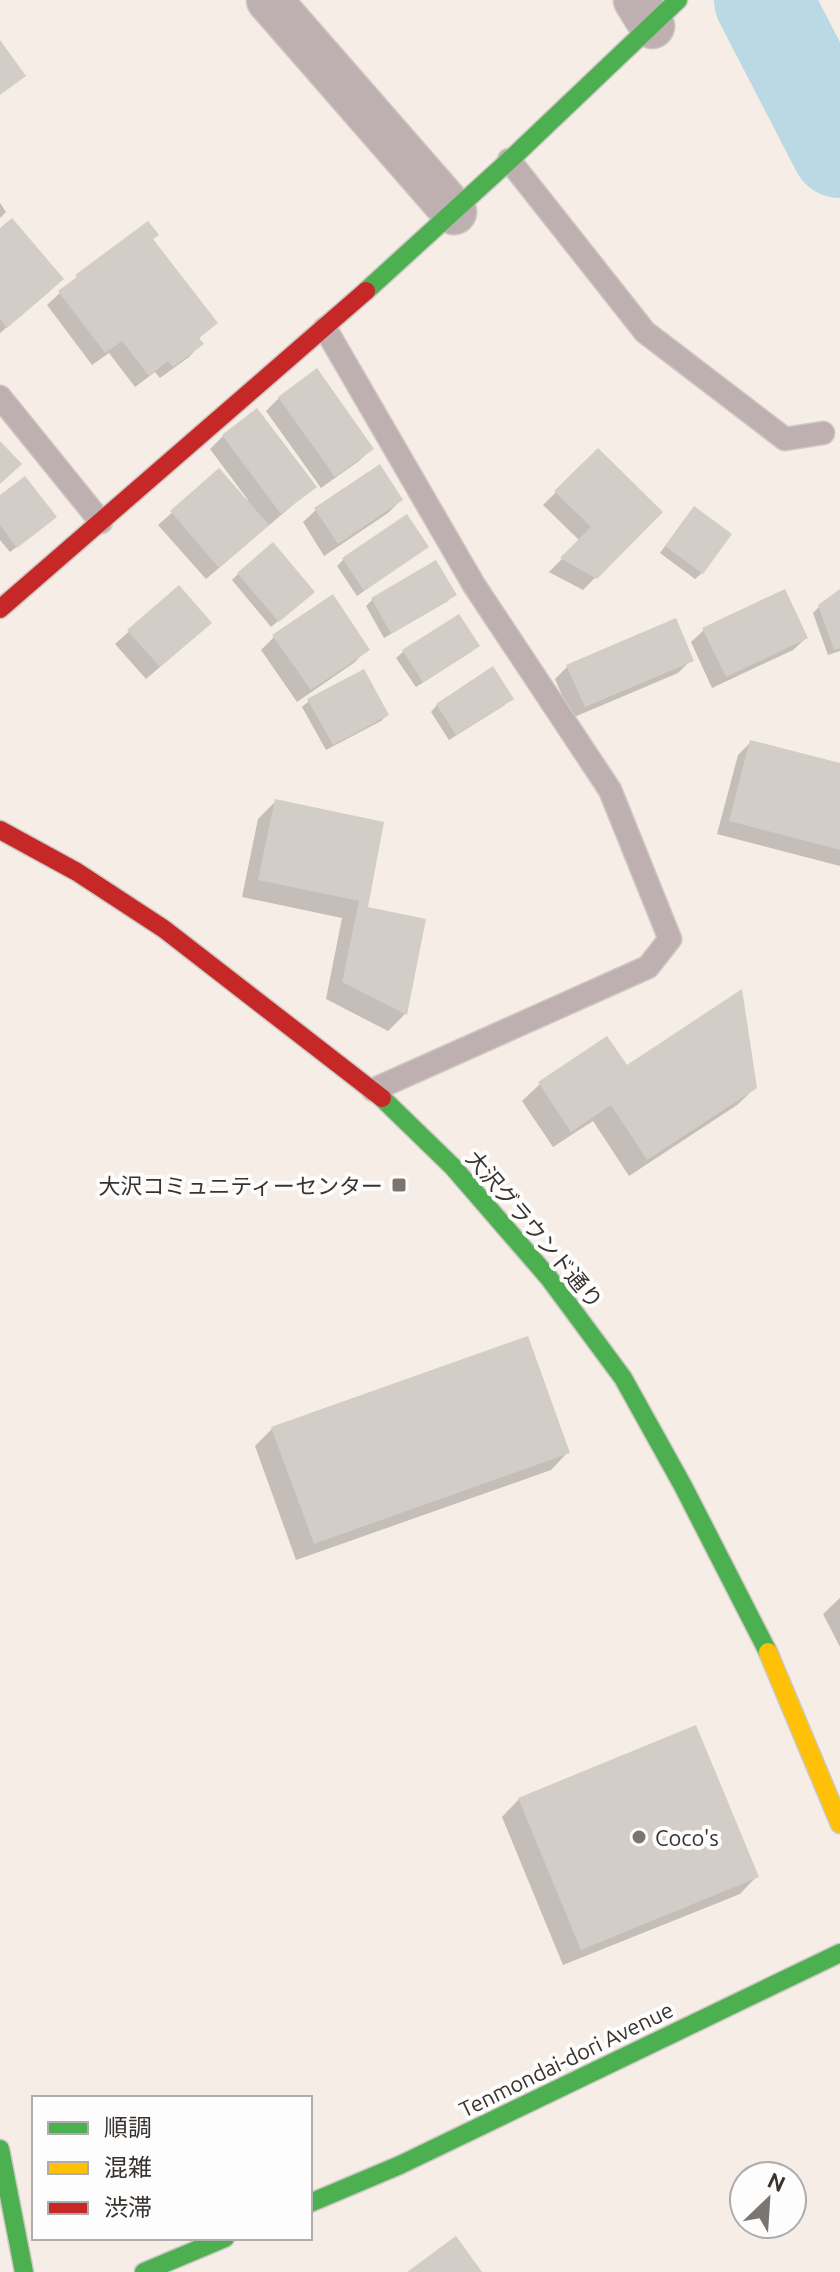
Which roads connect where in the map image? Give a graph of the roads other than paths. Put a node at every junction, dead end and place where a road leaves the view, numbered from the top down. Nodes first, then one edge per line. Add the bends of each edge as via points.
1 (269, 0) edge
2 (655, 9) edge
3 (509, 160) junction
4 (454, 212) junction
5 (325, 328) junction
6 (0, 397) edge
7 (823, 433) dead end
8 (101, 522) junction
9 (0, 609) edge
10 (0, 830) edge
11 (373, 1090) junction
12 (840, 1824) edge
13 (840, 1953) edge
14 (0, 2149) edge
15 (312, 2202) edge
16 (220, 2240) edge
17 (24, 2272) edge
18 (144, 2272) edge

1 - 4 street
2 - 3 street
3 - 4 street
3 - 7 lane via 645,332 785,439
4 - 5 street
5 - 8 street
5 - 11 lane via 474,585 610,790 670,939 648,967
6 - 8 lane
8 - 9 street
10 - 11 street, 大沢グラウンド通り via 164,929
11 - 12 street, 大沢グラウンド通り via 453,1167 549,1278 623,1378 771,1657
13 - 15 street, Tenmondai-dori Avenue
14 - 17 street
16 - 18 street

